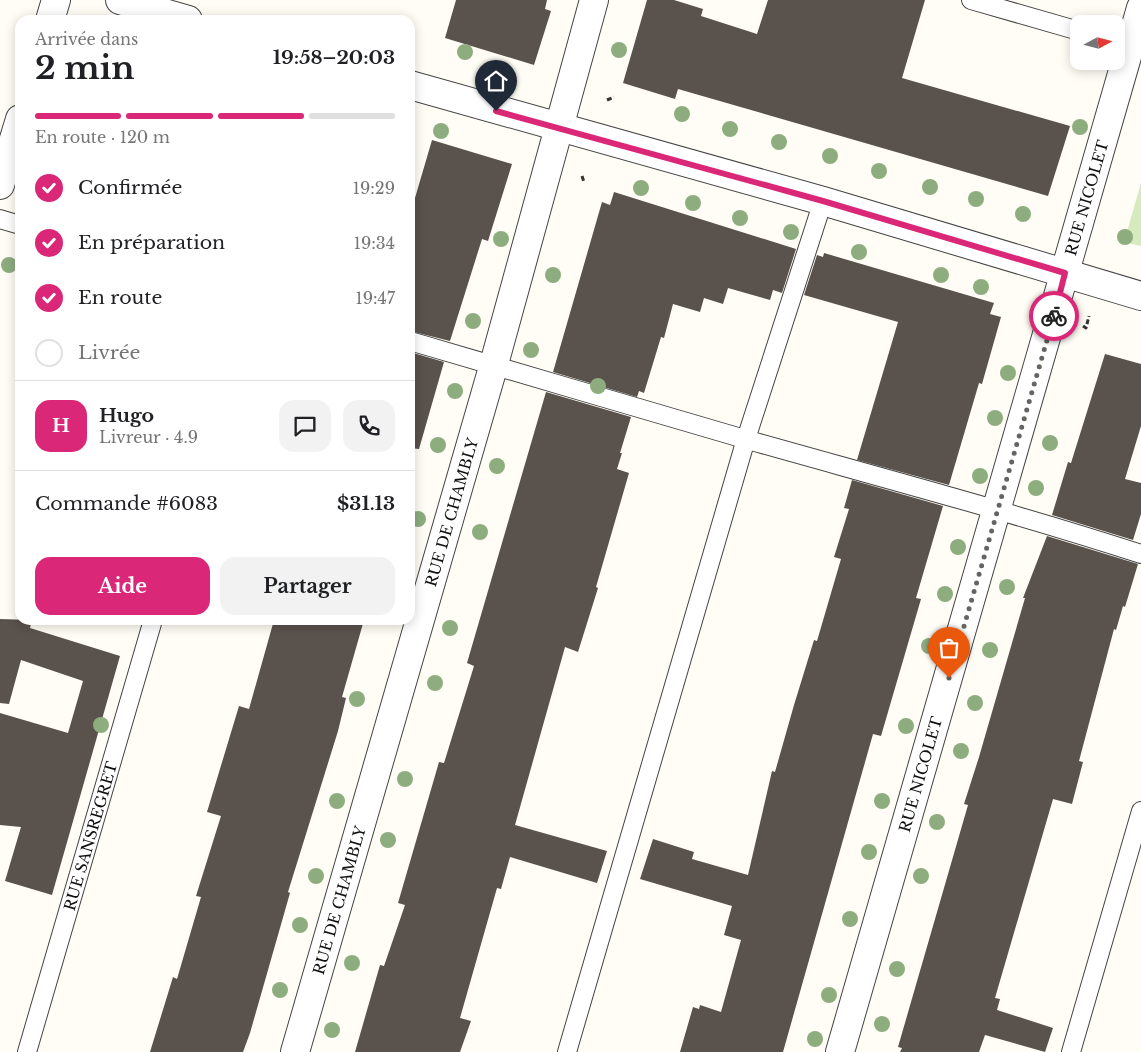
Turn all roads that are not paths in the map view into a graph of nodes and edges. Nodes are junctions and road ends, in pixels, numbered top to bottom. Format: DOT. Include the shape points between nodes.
graph roads {
  1 [pos="56,0"];
  2 [pos="120,0"];
  3 [pos="594,0"];
  4 [pos="971,0"];
  5 [pos="1141,8"];
  6 [pos="52,15"];
  7 [pos="171,15"];
  8 [pos="1070,28"];
  9 [pos="1125,40"];
  10 [pos="1116,70"];
  11 [pos="415,86"];
  12 [pos="560,128"];
  13 [pos="15,136"];
  14 [pos="0,185"];
  15 [pos="823,201"];
  16 [pos="0,219"];
  17 [pos="15,224"];
  18 [pos="1065,273"];
  19 [pos="1141,296"];
  20 [pos="415,342"];
  21 [pos="494,364"];
  22 [pos="746,439"];
  23 [pos="998,509"];
  24 [pos="1141,554"];
  25 [pos="152,625"];
  26 [pos="1141,811"];
  27 [pos="27,1052"];
  28 [pos="295,1052"];
  29 [pos="567,1052"];
  30 [pos="840,1052"];
  31 [pos="1071,1052"];
  1 -- 6 [label="street"];
  2 -- 7 [label="street"];
  3 -- 12 [label="street, RUE DE CHAMBLY"];
  4 -- 8 [label="lane"];
  5 -- 9 [label="street, RUE NICOLET"];
  10 -- 18 [label="street, RUE NICOLET"];
  11 -- 12 [label="street"];
  12 -- 15 [label="street"];
  12 -- 21 [label="street, RUE DE CHAMBLY"];
  13 -- 14 [label="street"];
  15 -- 18 [label="street"];
  15 -- 22 [label="lane"];
  16 -- 17 [label="lane"];
  18 -- 19 [label="street"];
  18 -- 23 [label="street, RUE NICOLET"];
  20 -- 21 [label="lane"];
  21 -- 22 [label="lane"];
  21 -- 28 [label="street, RUE DE CHAMBLY"];
  22 -- 23 [label="lane"];
  22 -- 29 [label="lane"];
  23 -- 24 [label="lane"];
  23 -- 30 [label="street, RUE NICOLET"];
  25 -- 27 [label="lane, RUE SANSREGRET"];
  26 -- 31 [label="lane"];
}
